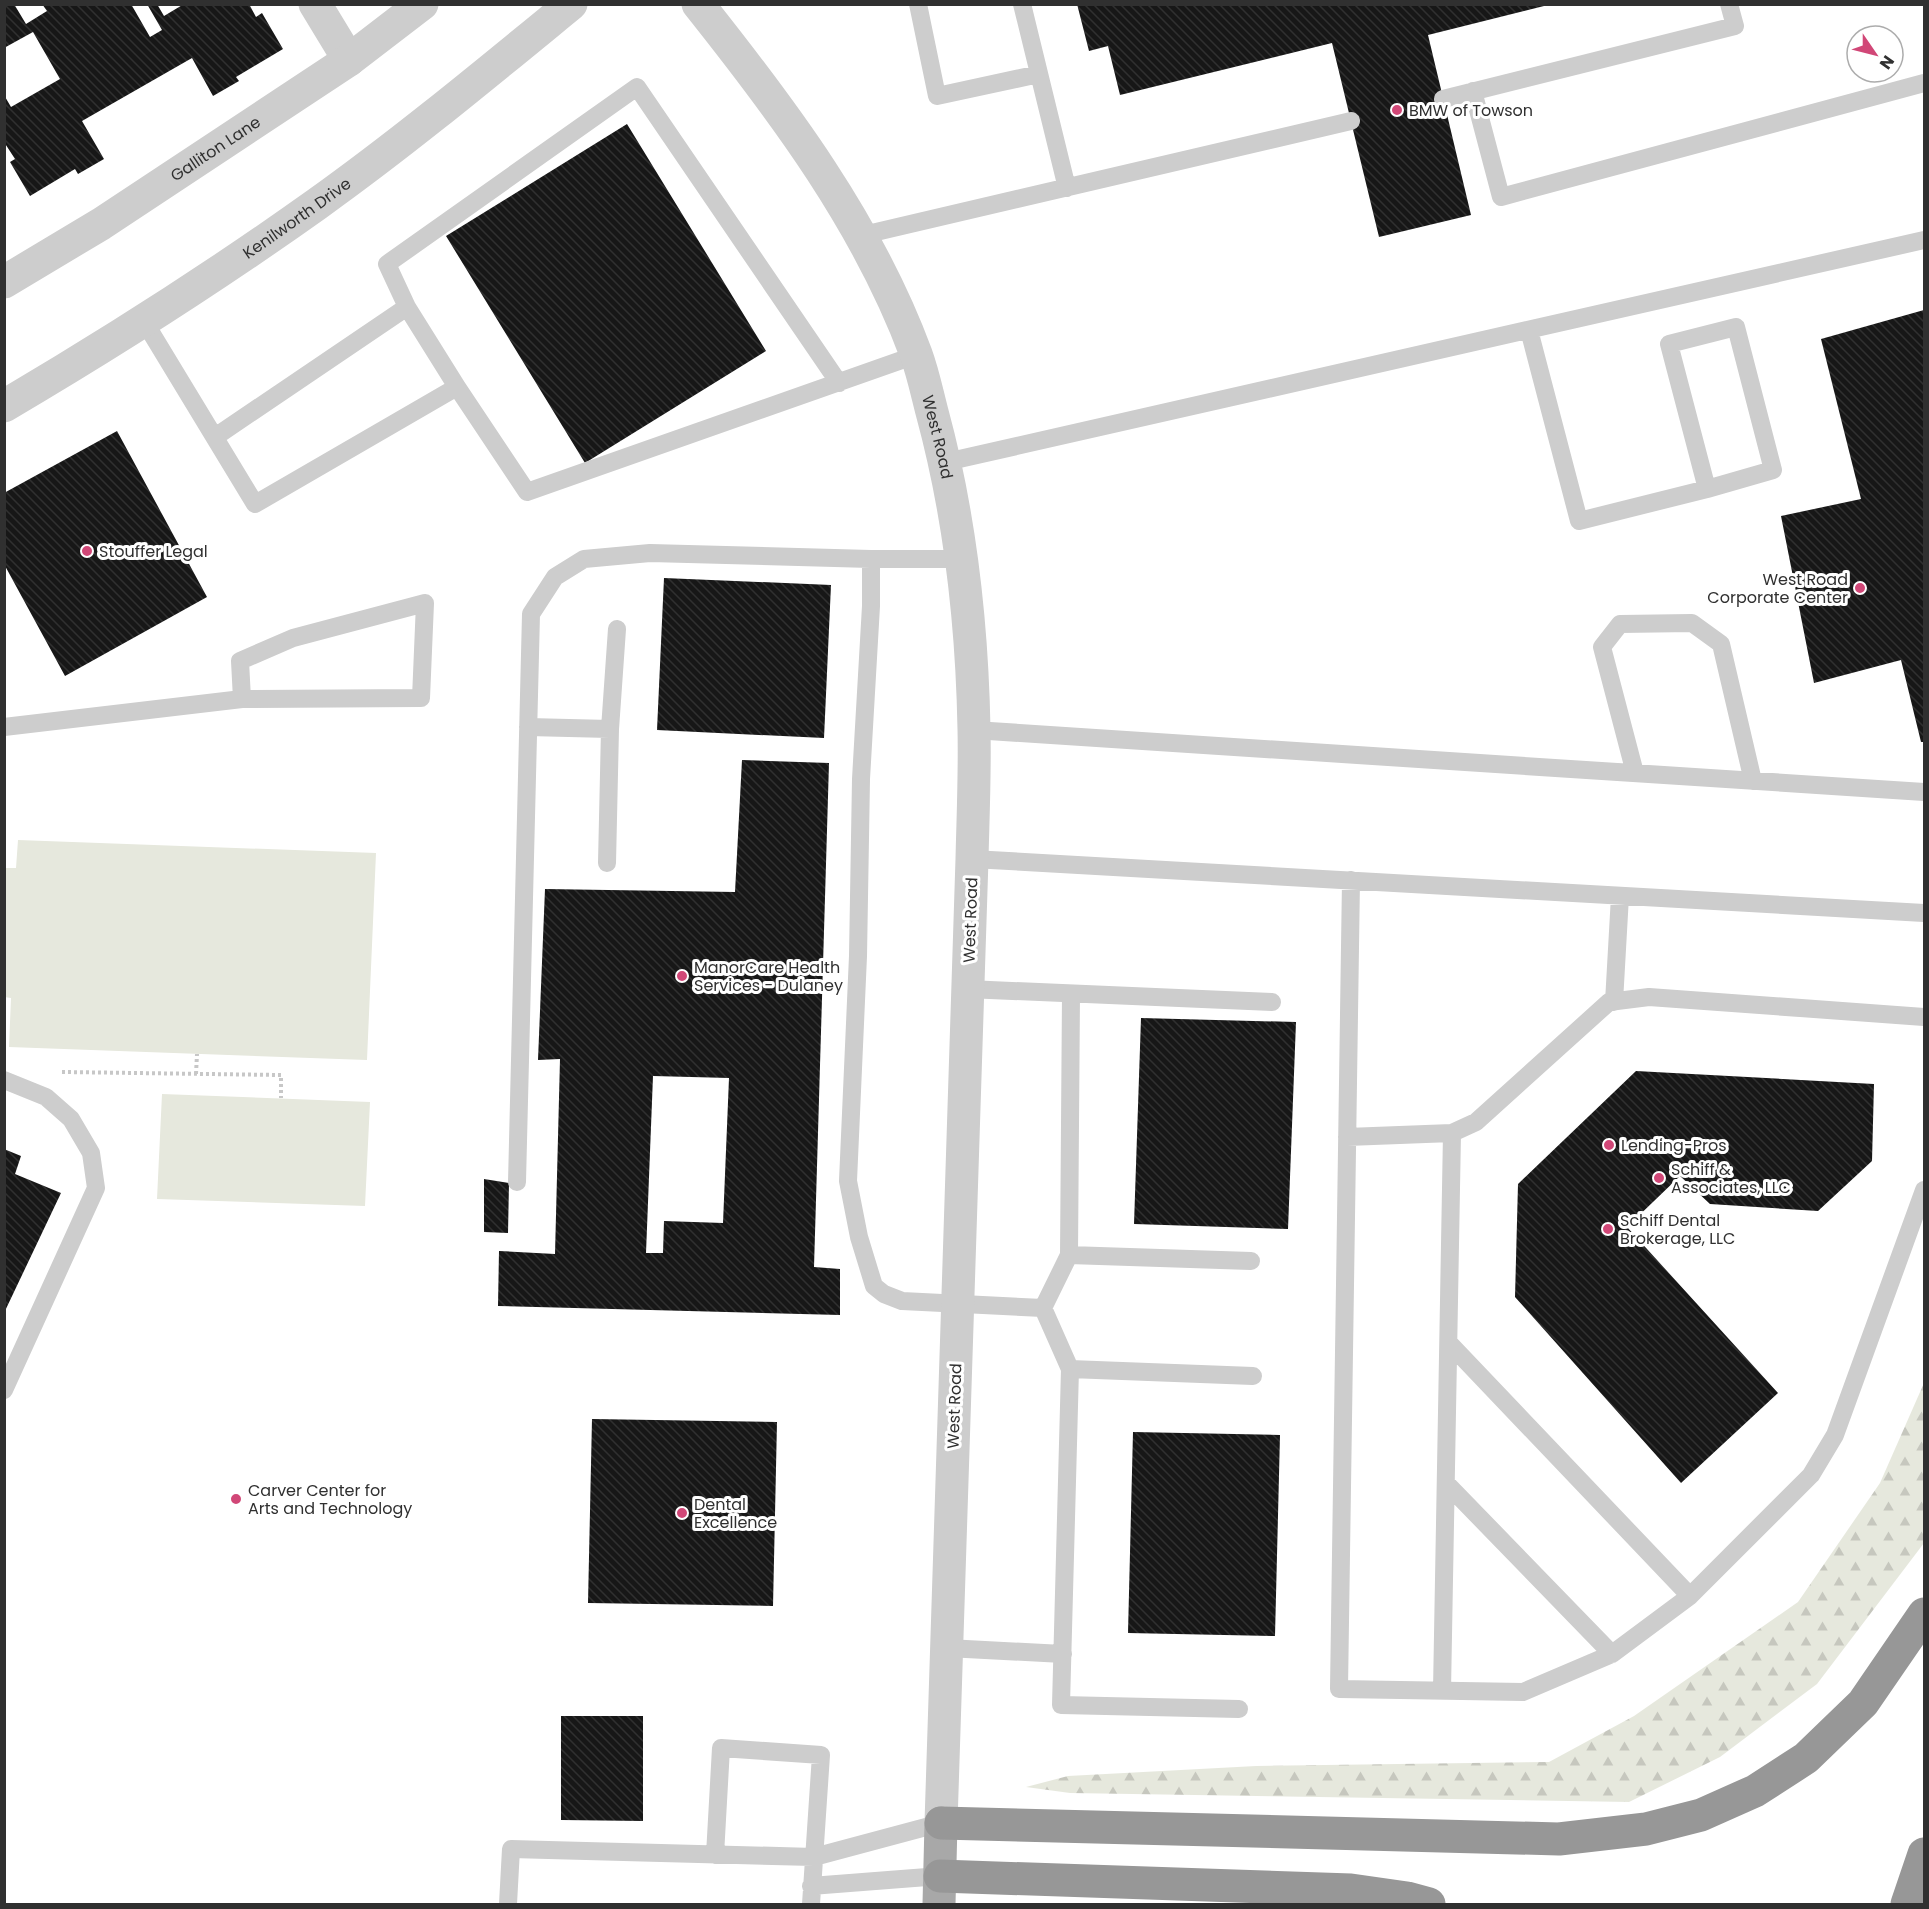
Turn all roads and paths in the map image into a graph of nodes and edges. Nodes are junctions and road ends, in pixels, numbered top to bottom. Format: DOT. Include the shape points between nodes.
graph roads {
  1 [pos="315,4"];
  2 [pos="422,4"];
  3 [pos="571,4"];
  4 [pos="699,4"];
  5 [pos="918,4"];
  6 [pos="1022,4"];
  7 [pos="1729,4"];
  8 [pos="349,60"];
  9 [pos="1039,74"];
  10 [pos="1924,83"];
  11 [pos="1473,91"];
  12 [pos="1443,99"];
  13 [pos="1351,121"];
  14 [pos="1067,188"];
  15 [pos="859,236"];
  16 [pos="1924,240"];
  17 [pos="5,279"];
  18 [pos="407,307"];
  19 [pos="144,321"];
  20 [pos="1529,330"];
  21 [pos="916,355"];
  22 [pos="839,383"];
  23 [pos="458,387"];
  24 [pos="4,406"];
  25 [pos="215,437"];
  26 [pos="946,462"];
  27 [pos="1707,489"];
  28 [pos="962,559"];
  29 [pos="871,560"];
  30 [pos="617,629"];
  31 [pos="242,699"];
  32 [pos="6,723"];
  33 [pos="528,727"];
  34 [pos="610,729"];
  35 [pos="974,730"];
  36 [pos="1635,773"];
  37 [pos="1753,781"];
  38 [pos="1924,792"];
  39 [pos="972,859"];
  40 [pos="607,863"];
  41 [pos="1351,880"];
  42 [pos="1620,896"];
  43 [pos="1924,913"];
  44 [pos="967,989"];
  45 [pos="1071,994"];
  46 [pos="1272,1002"];
  47 [pos="1614,1002"];
  48 [pos="1924,1017"];
  49 [pos="197,1054"];
  50 [pos="60,1072"];
  51 [pos="196,1074"];
  52 [pos="4,1080"];
  53 [pos="281,1098"];
  54 [pos="1452,1133"];
  55 [pos="1347,1137"];
  56 [pos="517,1182"];
  57 [pos="1924,1190"];
  58 [pos="1069,1255"];
  59 [pos="1251,1261"];
  60 [pos="957,1304"];
  61 [pos="1044,1308"];
  62 [pos="1449,1343"];
  63 [pos="1070,1369"];
  64 [pos="1253,1376"];
  65 [pos="4,1390"];
  66 [pos="1446,1483"];
  67 [pos="1690,1596"];
  68 [pos="1924,1614"];
  69 [pos="947,1648"];
  70 [pos="1063,1654"];
  71 [pos="1612,1654"];
  72 [pos="1442,1691"];
  73 [pos="1239,1709"];
  74 [pos="941,1823"];
  75 [pos="1924,1854"];
  76 [pos="715,1855"];
  77 [pos="814,1857"];
  78 [pos="811,1886"];
  79 [pos="940,1890"];
  80 [pos="508,1905"];
  81 [pos="811,1905"];
  82 [pos="1429,1905"];
  83 [pos="1907,1905"];
  1 -- 8 [label="street"];
  2 -- 8 [label="street, Galliton Lane"];
  3 -- 19 [label="street, Kenilworth Drive" via="318,203"];
  4 -- 15 [label="street, West Road" via="766,89"];
  5 -- 9 [label="lane" via="938,96"];
  6 -- 9 [label="lane"];
  7 -- 11 [label="lane" via="1735,26"];
  8 -- 17 [label="street, Galliton Lane" via="101,224"];
  9 -- 14 [label="lane"];
  10 -- 11 [label="lane" via="1501,197"];
  11 -- 12 [label="lane"];
  13 -- 14 [label="lane"];
  14 -- 15 [label="lane"];
  15 -- 21 [label="street, West Road"];
  16 -- 20 [label="lane"];
  18 -- 22 [label="lane" via="387,264 637,87"];
  18 -- 23 [label="lane"];
  18 -- 25 [label="lane"];
  19 -- 24 [label="street, Kenilworth Drive"];
  19 -- 25 [label="lane"];
  20 -- 26 [label="lane"];
  20 -- 27 [label="lane" via="1579,521"];
  21 -- 22 [label="lane"];
  21 -- 26 [label="street, West Road"];
  22 -- 23 [label="lane" via="527,492"];
  23 -- 25 [label="lane" via="255,504"];
  26 -- 28 [label="street, West Road"];
  27 -- 27 [label="lane" via="1773,470 1736,327 1669,344"];
  28 -- 29 [label="lane"];
  28 -- 35 [label="street, West Road"];
  29 -- 33 [label="lane" via="650,553 584,559 555,577 531,614"];
  29 -- 60 [label="lane" via="848,1181 874,1286 902,1301"];
  30 -- 34 [label="lane"];
  31 -- 31 [label="lane" via="421,698 425,603 293,638 240,661"];
  31 -- 32 [label="lane"];
  33 -- 34 [label="lane"];
  33 -- 56 [label="lane"];
  34 -- 40 [label="lane"];
  35 -- 36 [label="lane"];
  35 -- 39 [label="street, West Road"];
  36 -- 37 [label="lane"];
  36 -- 37 [label="lane" via="1602,647 1620,624 1692,623 1721,645"];
  37 -- 38 [label="lane"];
  39 -- 41 [label="lane"];
  39 -- 44 [label="street, West Road"];
  41 -- 42 [label="lane"];
  41 -- 55 [label="lane"];
  42 -- 43 [label="lane"];
  42 -- 47 [label="lane"];
  44 -- 45 [label="lane"];
  44 -- 60 [label="street, West Road"];
  45 -- 46 [label="lane"];
  45 -- 58 [label="lane"];
  47 -- 48 [label="lane" via="1649,997"];
  47 -- 54 [label="lane" via="1609,1002 1476,1122"];
  49 -- 51 [label="path"];
  50 -- 51 [label="path"];
  51 -- 53 [label="path" via="281,1075"];
  52 -- 65 [label="lane" via="46,1097 71,1119 91,1153 96,1188"];
  54 -- 55 [label="lane"];
  54 -- 62 [label="lane"];
  55 -- 72 [label="lane" via="1339,1689"];
  57 -- 67 [label="lane" via="1835,1435 1811,1475"];
  58 -- 59 [label="lane"];
  58 -- 61 [label="lane"];
  60 -- 61 [label="lane"];
  60 -- 69 [label="street, West Road"];
  61 -- 63 [label="lane"];
  62 -- 66 [label="lane"];
  62 -- 67 [label="lane"];
  63 -- 64 [label="lane"];
  63 -- 70 [label="lane"];
  66 -- 71 [label="lane"];
  66 -- 72 [label="lane"];
  67 -- 71 [label="lane"];
  68 -- 74 [label="highway" via="1863,1703 1806,1758 1755,1791 1701,1815 1646,1830 1559,1839"];
  69 -- 70 [label="lane"];
  69 -- 74 [label="street, West Road"];
  70 -- 73 [label="lane" via="1061,1705"];
  71 -- 72 [label="lane" via="1523,1692"];
  74 -- 77 [label="lane"];
  74 -- 79 [label="main road, West Road"];
  75 -- 83 [label="highway"];
  76 -- 77 [label="lane"];
  76 -- 77 [label="lane" via="721,1748 820,1755"];
  76 -- 80 [label="lane" via="511,1849"];
  77 -- 78 [label="lane"];
  78 -- 79 [label="lane"];
  78 -- 81 [label="lane"];
  79 -- 82 [label="highway" via="1351,1890"];
}
